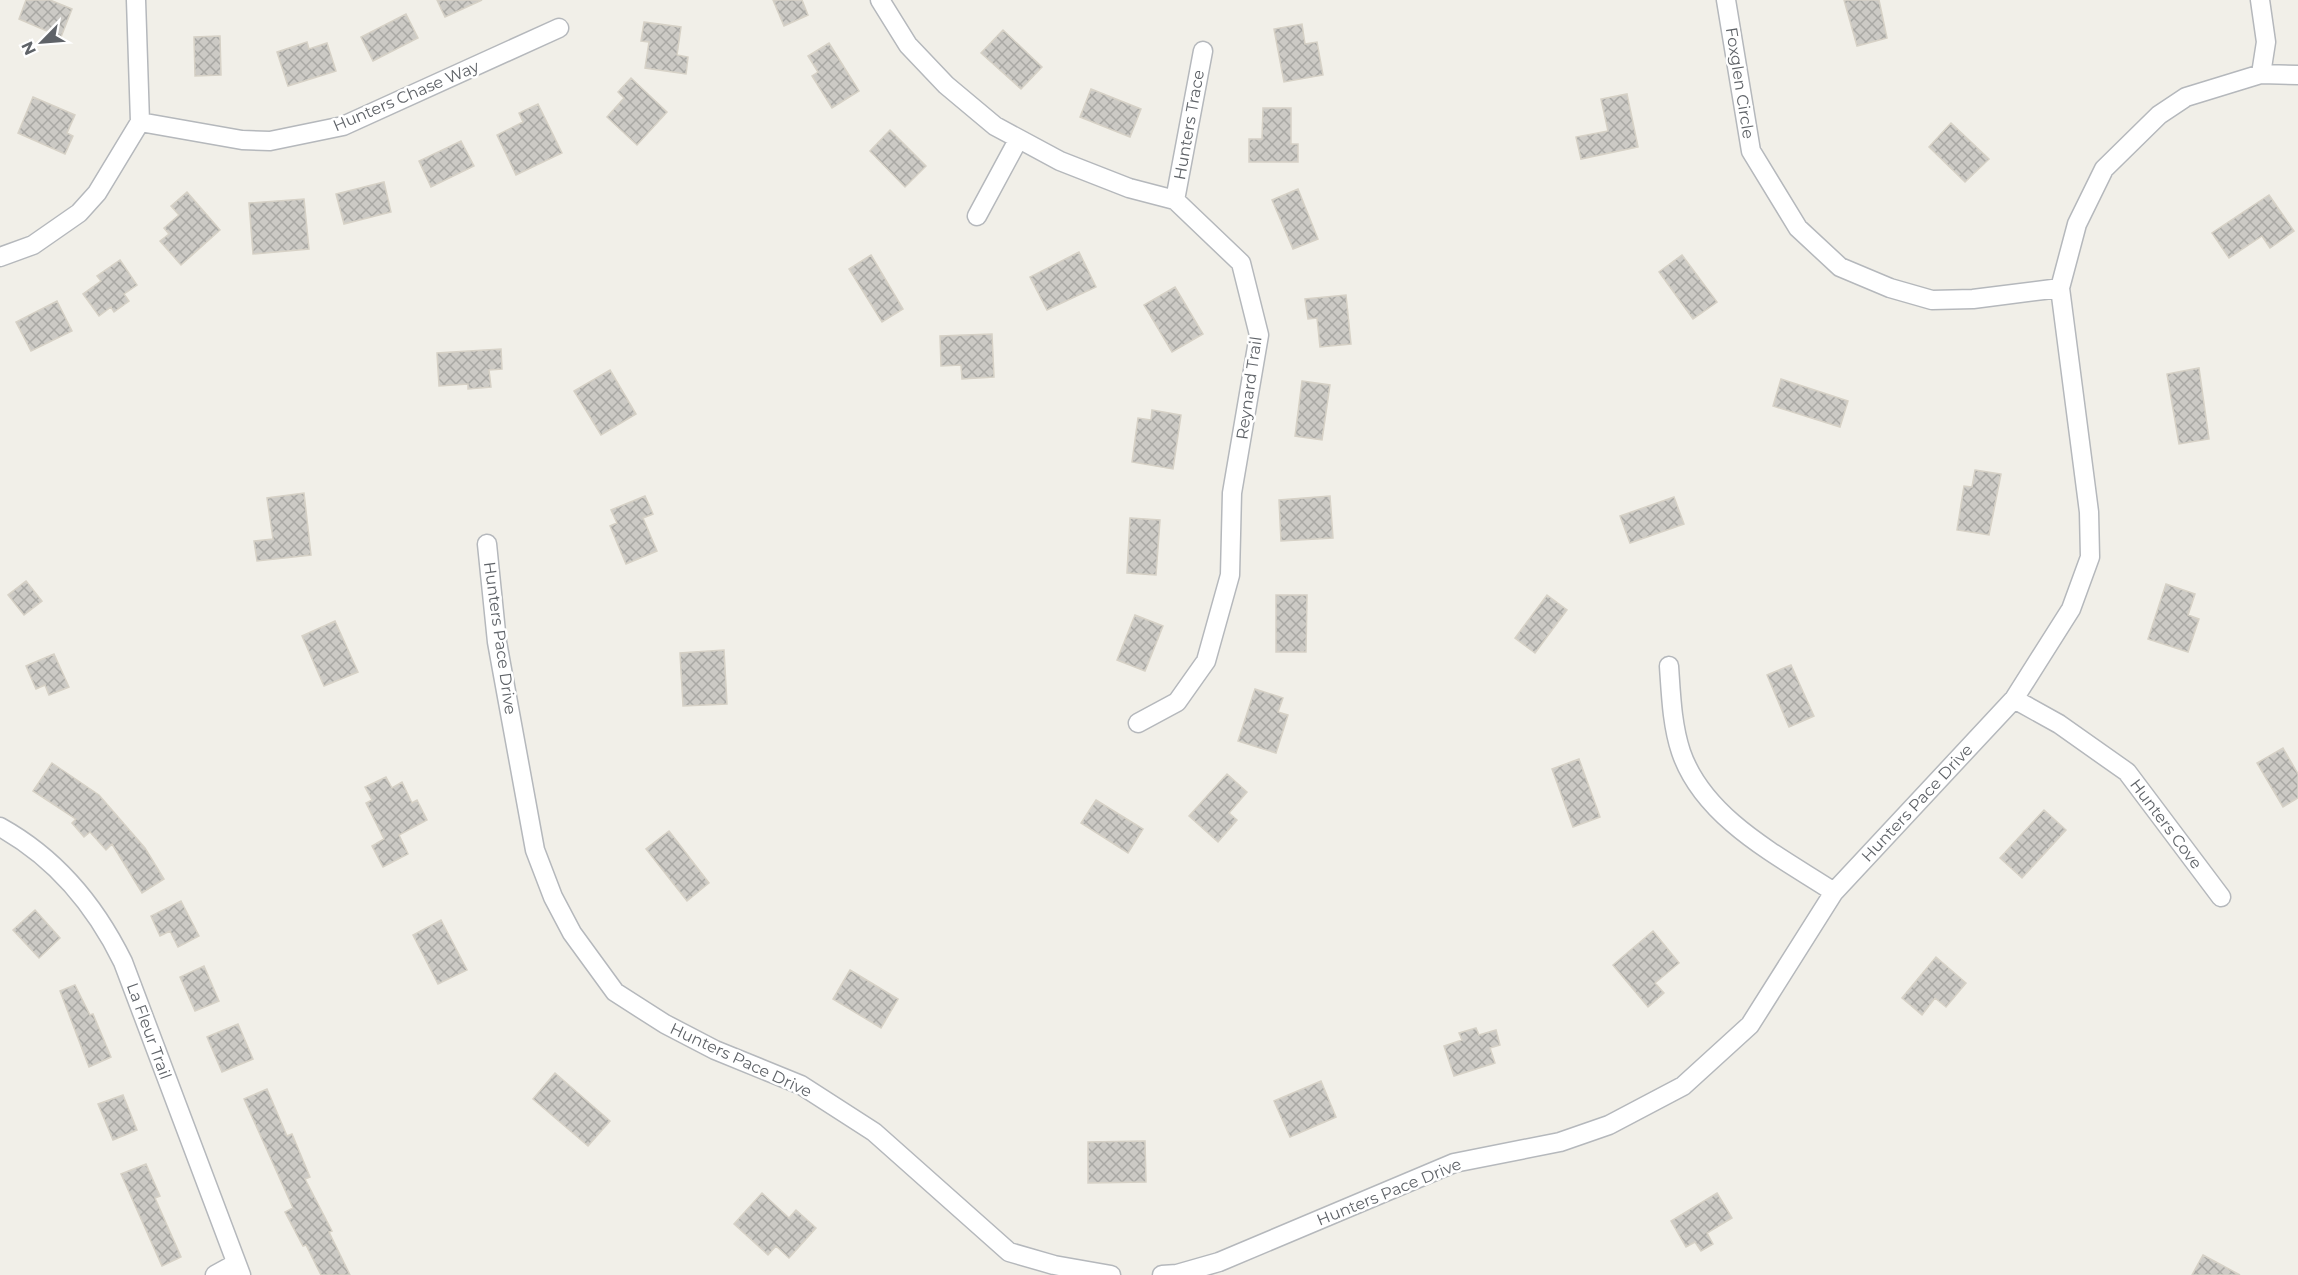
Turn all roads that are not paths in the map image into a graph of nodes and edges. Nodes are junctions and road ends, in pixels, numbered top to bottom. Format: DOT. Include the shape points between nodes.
graph roads {
  1 [pos="136,0"];
  2 [pos="880,0"];
  3 [pos="1726,0"];
  4 [pos="2260,0"];
  5 [pos="559,28"];
  6 [pos="1203,51"];
  7 [pos="2261,74"];
  8 [pos="2298,75"];
  9 [pos="140,122"];
  10 [pos="1018,140"];
  11 [pos="1175,200"];
  12 [pos="977,216"];
  13 [pos="0,257"];
  14 [pos="2060,288"];
  15 [pos="487,544"];
  16 [pos="1669,666"];
  17 [pos="2014,699"];
  18 [pos="1138,723"];
  19 [pos="0,827"];
  20 [pos="1834,892"];
  21 [pos="2221,897"];
  22 [pos="238,1270"];
  23 [pos="215,1275"];
  24 [pos="1111,1275"];
  25 [pos="1162,1275"];
  1 -- 9 [label="street"];
  2 -- 10 [label="street, Reynard Trail" via="908,45 946,85"];
  3 -- 14 [label="street, Foxglen Circle" via="1751,151 1798,228 1840,267 1932,300"];
  4 -- 7 [label="street" via="2266,42"];
  5 -- 9 [label="street, Hunters Chase Way" via="343,126 270,141 242,140"];
  6 -- 11 [label="street, Hunters Trace"];
  7 -- 8 [label="street, Hunters Pace Drive"];
  7 -- 14 [label="street, Hunters Pace Drive" via="2186,98 2159,115 2104,169 2077,224"];
  9 -- 13 [label="street" via="98,193 79,213 33,245"];
  10 -- 11 [label="street, Reynard Trail" via="1129,188"];
  10 -- 12 [label="street"];
  11 -- 18 [label="street, Reynard Trail" via="1241,263 1259,335 1232,493 1230,575 1206,661 1177,702"];
  14 -- 17 [label="street, Hunters Pace Drive" via="2089,512 2090,557 2072,609"];
  15 -- 24 [label="street, Hunters Pace Drive" via="497,642 535,850 572,933 615,992 715,1050 801,1085 874,1132 1009,1252"];
  16 -- 20 [label="street" via="1672,714 1692,777 1711,803 1757,841"];
  17 -- 20 [label="street, Hunters Pace Drive"];
  17 -- 21 [label="street, Hunters Cove" via="2059,724 2127,772"];
  19 -- 22 [label="street, La Fleur Trail" via="26,841 73,883 106,928 123,962"];
  20 -- 25 [label="street, Hunters Pace Drive" via="1750,1025 1683,1086 1609,1125 1560,1142 1454,1163 1220,1262"];
  22 -- 23 [label="street"];
}
